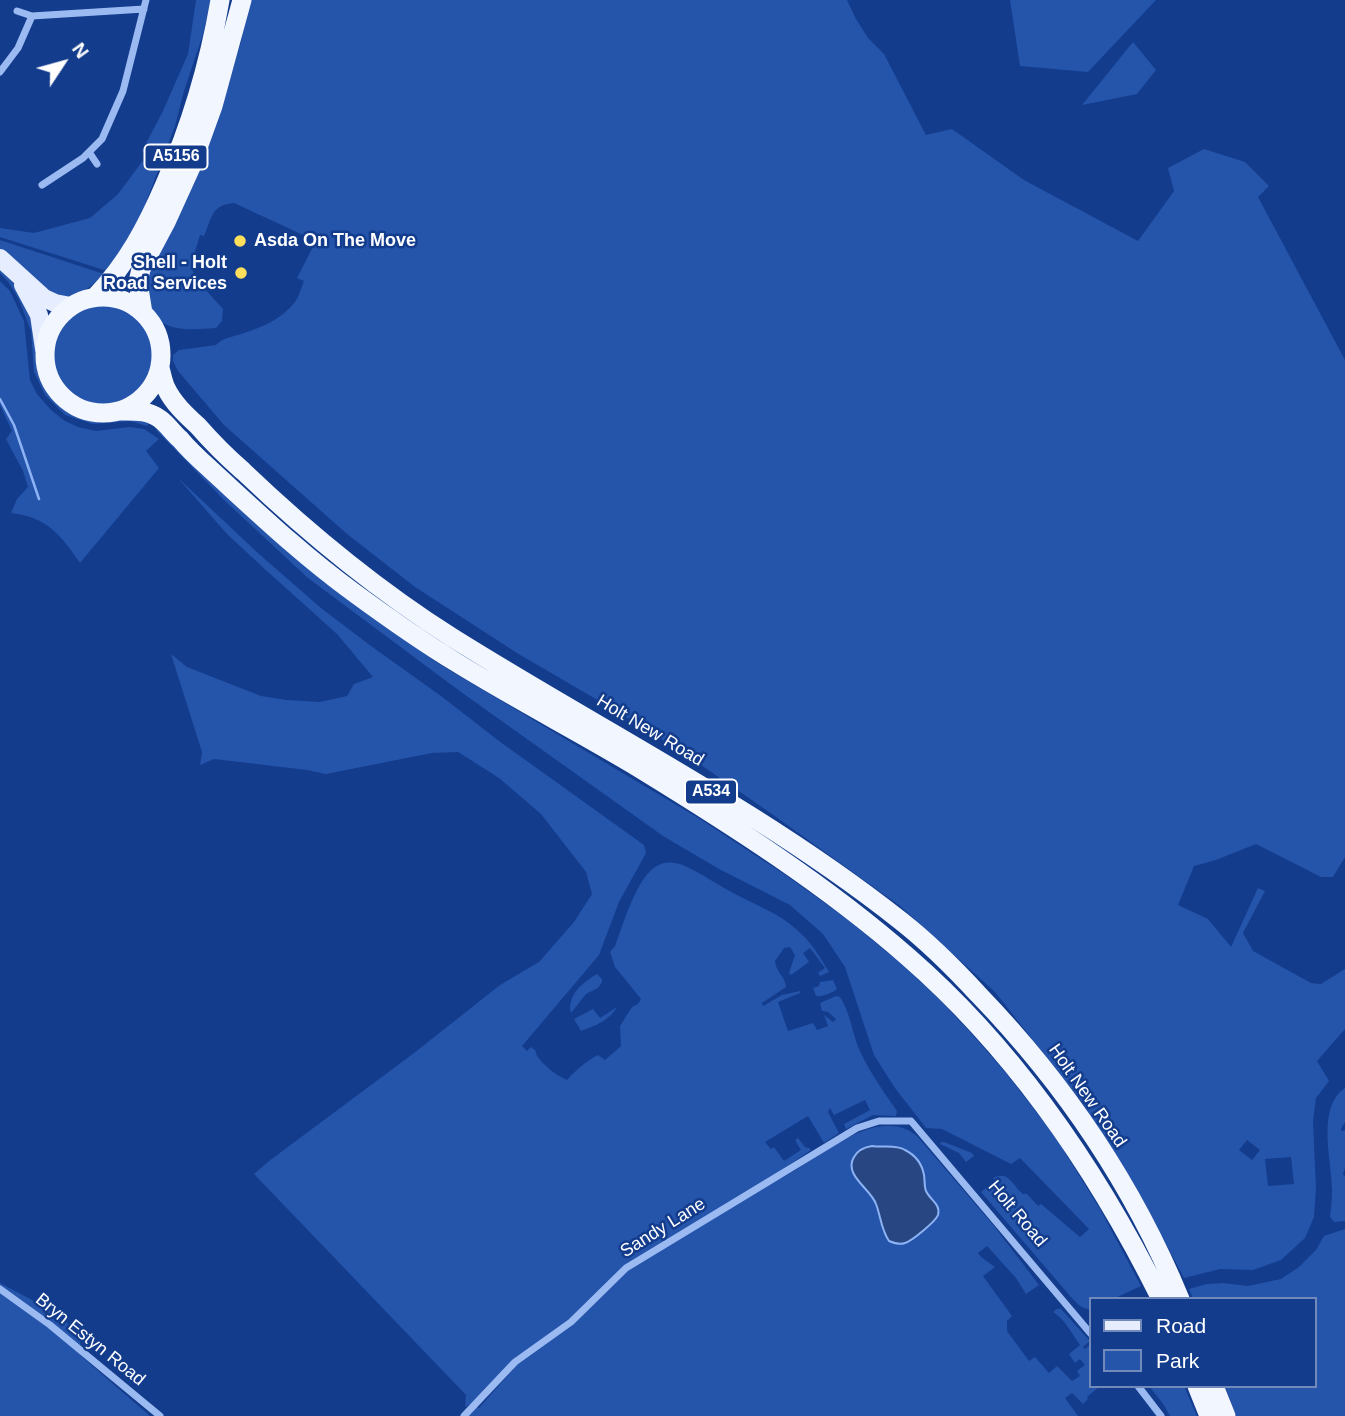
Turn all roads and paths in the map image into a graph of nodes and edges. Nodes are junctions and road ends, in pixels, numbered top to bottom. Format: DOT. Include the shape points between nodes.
graph roads {
  1 [pos="146,0"];
  2 [pos="219,0"];
  3 [pos="242,0"];
  4 [pos="144,9"];
  5 [pos="17,10"];
  6 [pos="32,16"];
  7 [pos="0,72"];
  8 [pos="89,152"];
  9 [pos="97,164"];
  10 [pos="44,172"];
  11 [pos="50,179"];
  12 [pos="42,185"];
  13 [pos="0,258"];
  14 [pos="13,271"];
  15 [pos="95,297"];
  16 [pos="71,306"];
  17 [pos="143,313"];
  18 [pos="44,349"];
  19 [pos="160,368"];
  20 [pos="120,411"];
  21 [pos="911,1121"];
  22 [pos="0,1289"];
  23 [pos="1160,1297"];
  24 [pos="1179,1297"];
  25 [pos="1090,1333"];
  26 [pos="1140,1388"];
  27 [pos="1199,1388"];
  28 [pos="1215,1388"];
  29 [pos="160,1416"];
  30 [pos="464,1416"];
  31 [pos="1161,1416"];
  32 [pos="1209,1416"];
  33 [pos="1226,1416"];
  1 -- 4 [label="street"];
  2 -- 15 [label="highway, A5156" via="209,59 173,166 131,254"];
  3 -- 17 [label="highway, A5156" via="191,167 141,270 138,282"];
  4 -- 6 [label="street"];
  4 -- 8 [label="street" via="123,92 102,139"];
  5 -- 6 [label="street"];
  6 -- 7 [label="street" via="18,48"];
  8 -- 9 [label="street"];
  8 -- 11 [label="street"];
  10 -- 11 [label="street"];
  11 -- 12 [label="street"];
  13 -- 14 [label="main road"];
  14 -- 16 [label="main road" via="44,298"];
  14 -- 18 [label="main road" via="39,315"];
  15 -- 16 [label="highway"];
  15 -- 17 [label="highway" via="121,300"];
  16 -- 18 [label="highway" via="52,324"];
  17 -- 19 [label="highway" via="159,340"];
  18 -- 20 [label="highway" via="50,382 72,405 104,414"];
  19 -- 20 [label="highway" via="146,395"];
  19 -- 24 [label="highway, Holt New Road / A534" via="177,406 273,500 354,569 453,638 806,851 923,940 1006,1023 1090,1131 1137,1208"];
  20 -- 23 [label="highway, A534" via="141,411 160,419 263,518 398,625 738,831 853,912 909,958 1014,1066 1062,1129"];
  21 -- 25 [label="street, Holt Road"];
  21 -- 30 [label="street, Sandy Lane" via="879,1121 856,1128 626,1268 571,1322 515,1362"];
  22 -- 29 [label="street, Bryn Estyn Road"];
  26 -- 31 [label="street"];
  27 -- 32 [label="highway"];
  28 -- 33 [label="highway"];
}
